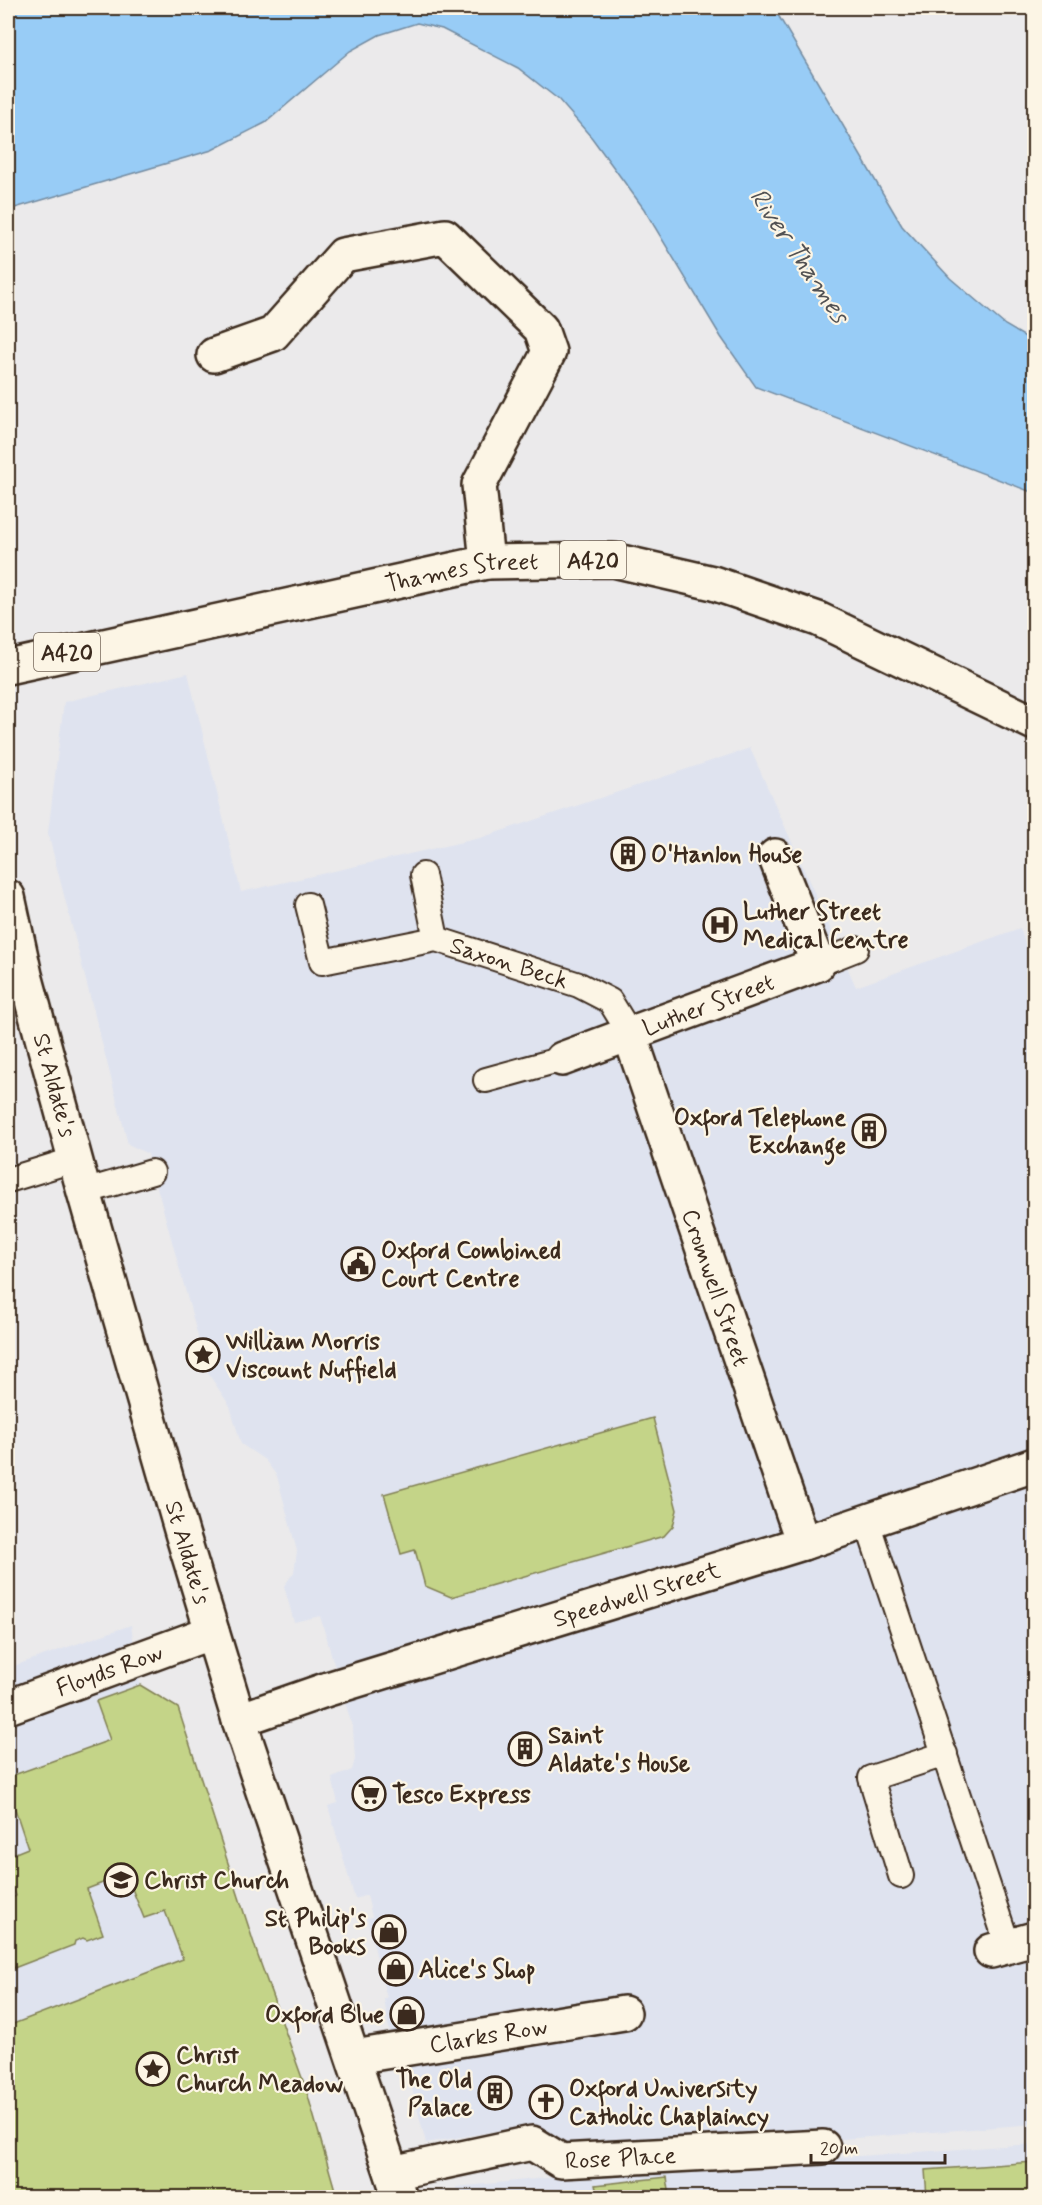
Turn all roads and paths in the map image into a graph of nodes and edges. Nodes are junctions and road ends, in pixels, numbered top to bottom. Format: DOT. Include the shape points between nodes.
graph roads {
  1 [pos="214,355"];
  2 [pos="487,562"];
  3 [pos="8,667"];
  4 [pos="1035,723"];
  5 [pos="775,856"];
  6 [pos="423,875"];
  7 [pos="8,897"];
  8 [pos="308,905"];
  9 [pos="436,939"];
  10 [pos="856,950"];
  11 [pos="818,963"];
  12 [pos="16,977"];
  13 [pos="629,1032"];
  14 [pos="562,1059"];
  15 [pos="486,1080"];
  16 [pos="76,1159"];
  17 [pos="152,1172"];
  18 [pos="8,1180"];
  19 [pos="84,1192"];
  20 [pos="1035,1465"];
  21 [pos="867,1522"];
  22 [pos="803,1543"];
  23 [pos="212,1632"];
  24 [pos="8,1707"];
  25 [pos="239,1720"];
  26 [pos="945,1754"];
  27 [pos="901,1876"];
  28 [pos="1011,1945"];
  29 [pos="624,2013"];
  30 [pos="354,2057"];
  31 [pos="823,2147"];
  32 [pos="396,2185"];
  1 -- 2 [label="street" via="273,334 343,255 445,236 541,329 549,352 479,485"];
  2 -- 3 [label="street, Thames Street / A420"];
  2 -- 4 [label="street, Thames Street / A420" via="613,560 714,584 818,619"];
  5 -- 11 [label="street"];
  6 -- 9 [label="lane"];
  7 -- 12 [label="street, St Aldate's"];
  8 -- 9 [label="lane, Saxon Beck" via="322,962"];
  9 -- 13 [label="lane, Saxon Beck" via="579,985 610,1001"];
  10 -- 11 [label="lane, Luther Street"];
  11 -- 13 [label="street, Luther Street"];
  12 -- 16 [label="street, St Aldate's"];
  13 -- 14 [label="street, Luther Street"];
  13 -- 22 [label="street, Cromwell Street"];
  14 -- 15 [label="lane"];
  16 -- 18 [label="lane"];
  16 -- 19 [label="street, St Aldate's"];
  17 -- 19 [label="lane"];
  19 -- 23 [label="street, St Aldate's"];
  20 -- 21 [label="street, Speedwell Street"];
  21 -- 22 [label="street, Speedwell Street"];
  21 -- 26 [label="lane"];
  22 -- 25 [label="street, Speedwell Street"];
  23 -- 24 [label="street, Floyds Row"];
  23 -- 25 [label="street, St Aldate's"];
  25 -- 30 [label="street, St Aldate's"];
  26 -- 27 [label="lane" via="871,1778"];
  26 -- 28 [label="lane"];
  29 -- 30 [label="street, Clarks Row"];
  30 -- 32 [label="street, St Aldate's"];
  31 -- 32 [label="street, Rose Place" via="561,2161 532,2143"];
}
